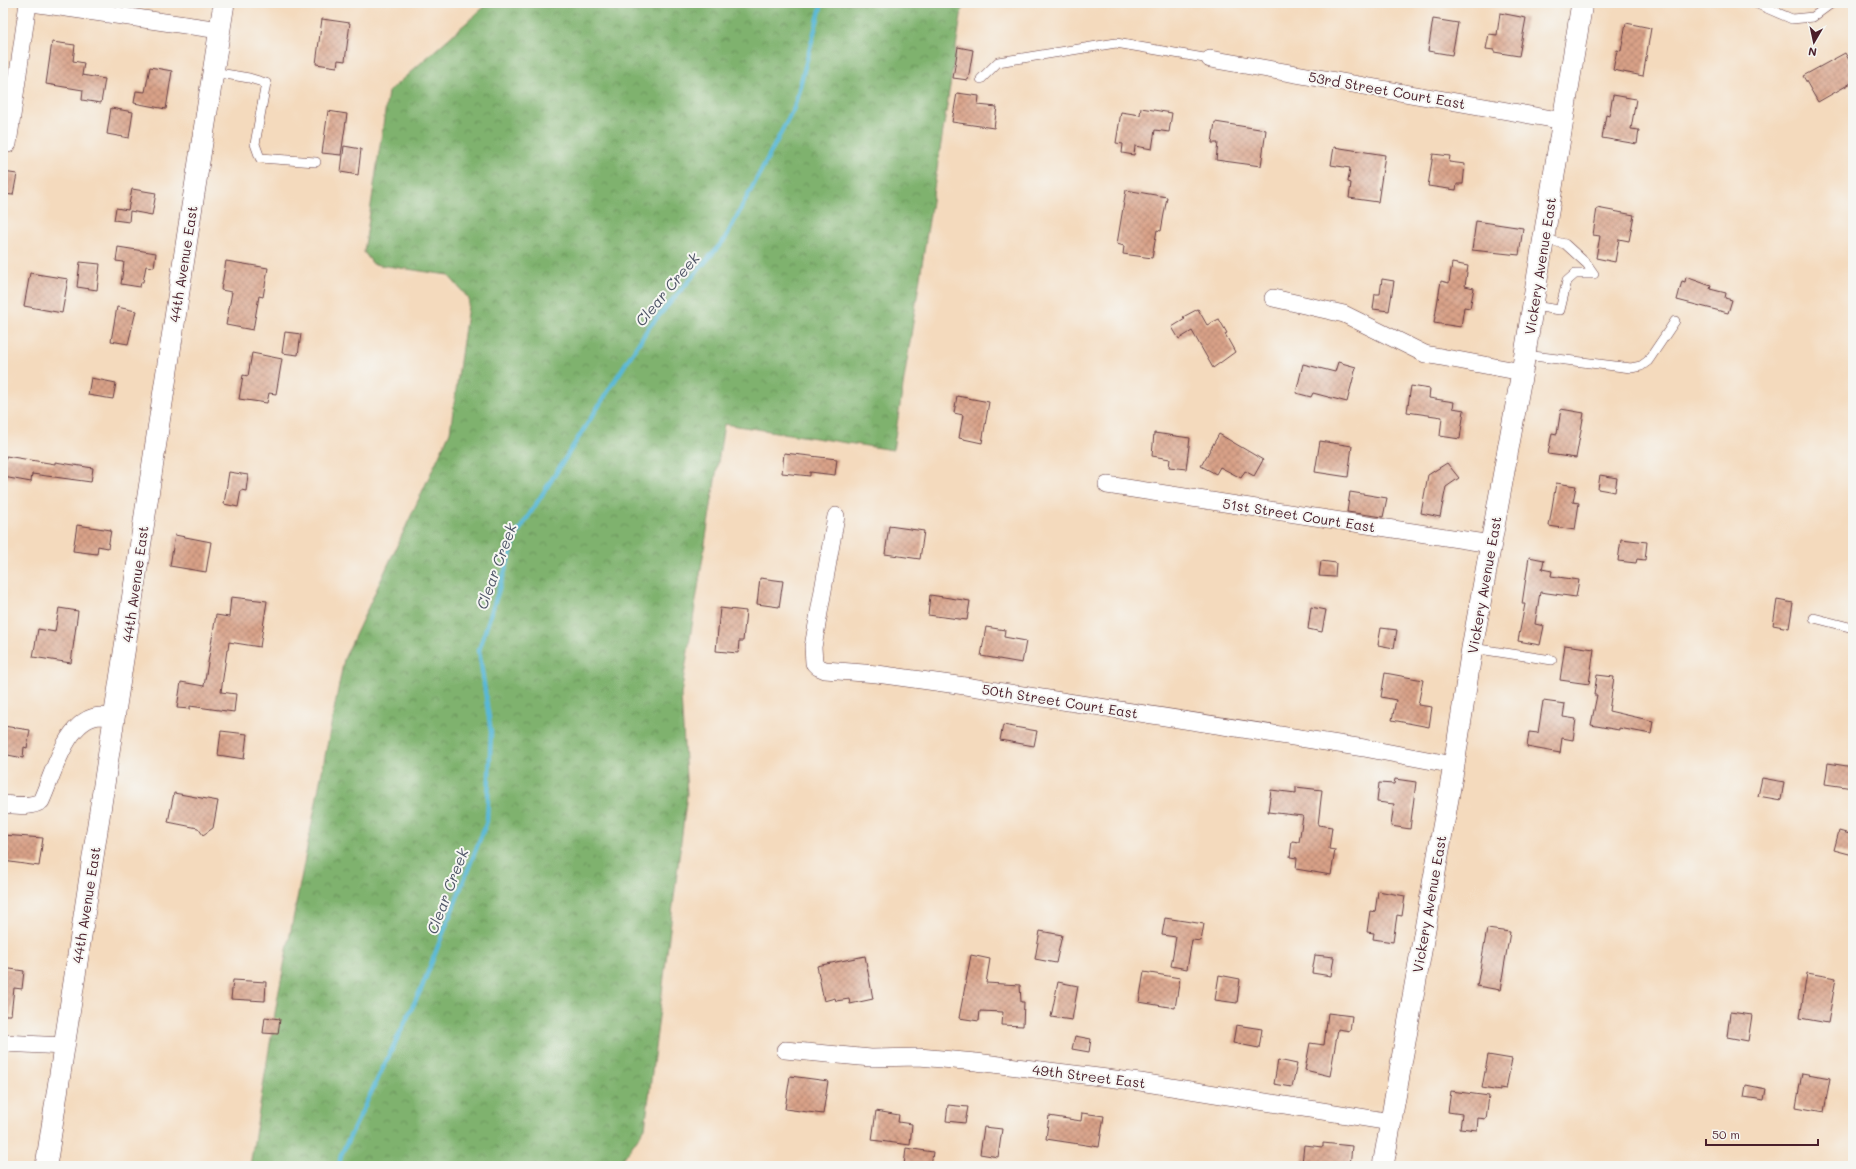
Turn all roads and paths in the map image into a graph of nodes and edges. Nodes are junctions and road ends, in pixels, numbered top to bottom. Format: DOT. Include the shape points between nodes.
graph roads {
  1 [pos="28,3"];
  2 [pos="32,3"];
  3 [pos="224,3"];
  4 [pos="1582,3"];
  5 [pos="1755,3"];
  6 [pos="1832,3"];
  7 [pos="220,30"];
  8 [pos="1210,59"];
  9 [pos="213,72"];
  10 [pos="981,79"];
  11 [pos="1564,121"];
  12 [pos="8,144"];
  13 [pos="316,162"];
  14 [pos="1544,239"];
  15 [pos="1273,298"];
  16 [pos="1533,306"];
  17 [pos="1674,321"];
  18 [pos="1524,364"];
  19 [pos="1107,485"];
  20 [pos="836,516"];
  21 [pos="1491,544"];
  22 [pos="1814,618"];
  23 [pos="1853,628"];
  24 [pos="1472,648"];
  25 [pos="1552,660"];
  26 [pos="115,718"];
  27 [pos="1454,765"];
  28 [pos="3,804"];
  29 [pos="3,1043"];
  30 [pos="64,1046"];
  31 [pos="785,1050"];
  32 [pos="1391,1122"];
  33 [pos="46,1166"];
  34 [pos="1383,1166"];
  1 -- 12 [label="street"];
  2 -- 7 [label="street"];
  3 -- 7 [label="street, 44th Avenue East"];
  4 -- 11 [label="street, Vickery Avenue East"];
  5 -- 6 [label="lane" via="1792,20 1813,17"];
  7 -- 9 [label="street, 44th Avenue East"];
  8 -- 10 [label="lane" via="1116,43 998,62"];
  8 -- 11 [label="street, 53rd Street Court East"];
  9 -- 13 [label="lane" via="266,83 255,144 260,158"];
  9 -- 26 [label="street, 44th Avenue East"];
  11 -- 14 [label="street, Vickery Avenue East"];
  14 -- 16 [label="street, Vickery Avenue East"];
  14 -- 16 [label="lane" via="1565,244 1594,274 1575,274 1567,281 1560,310"];
  15 -- 18 [label="street" via="1344,314 1425,354"];
  16 -- 18 [label="street, Vickery Avenue East"];
  17 -- 18 [label="lane" via="1648,361 1641,366 1631,368"];
  18 -- 21 [label="street, Vickery Avenue East"];
  19 -- 21 [label="street, 51st Street Court East"];
  20 -- 27 [label="street, 50th Street Court East" via="813,647 813,661 820,668 965,686 1364,748"];
  21 -- 24 [label="street, Vickery Avenue East"];
  22 -- 23 [label="lane"];
  24 -- 25 [label="lane"];
  24 -- 27 [label="street, Vickery Avenue East"];
  26 -- 28 [label="street" via="99,716 79,725 70,736 55,765 41,801 24,806"];
  26 -- 30 [label="street, 44th Avenue East"];
  27 -- 32 [label="street, Vickery Avenue East"];
  29 -- 30 [label="street"];
  30 -- 33 [label="street, 44th Avenue East"];
  31 -- 32 [label="street, 49th Street East" via="870,1058 919,1057 976,1062 1140,1082"];
  32 -- 34 [label="street, Vickery Avenue East"];
}
